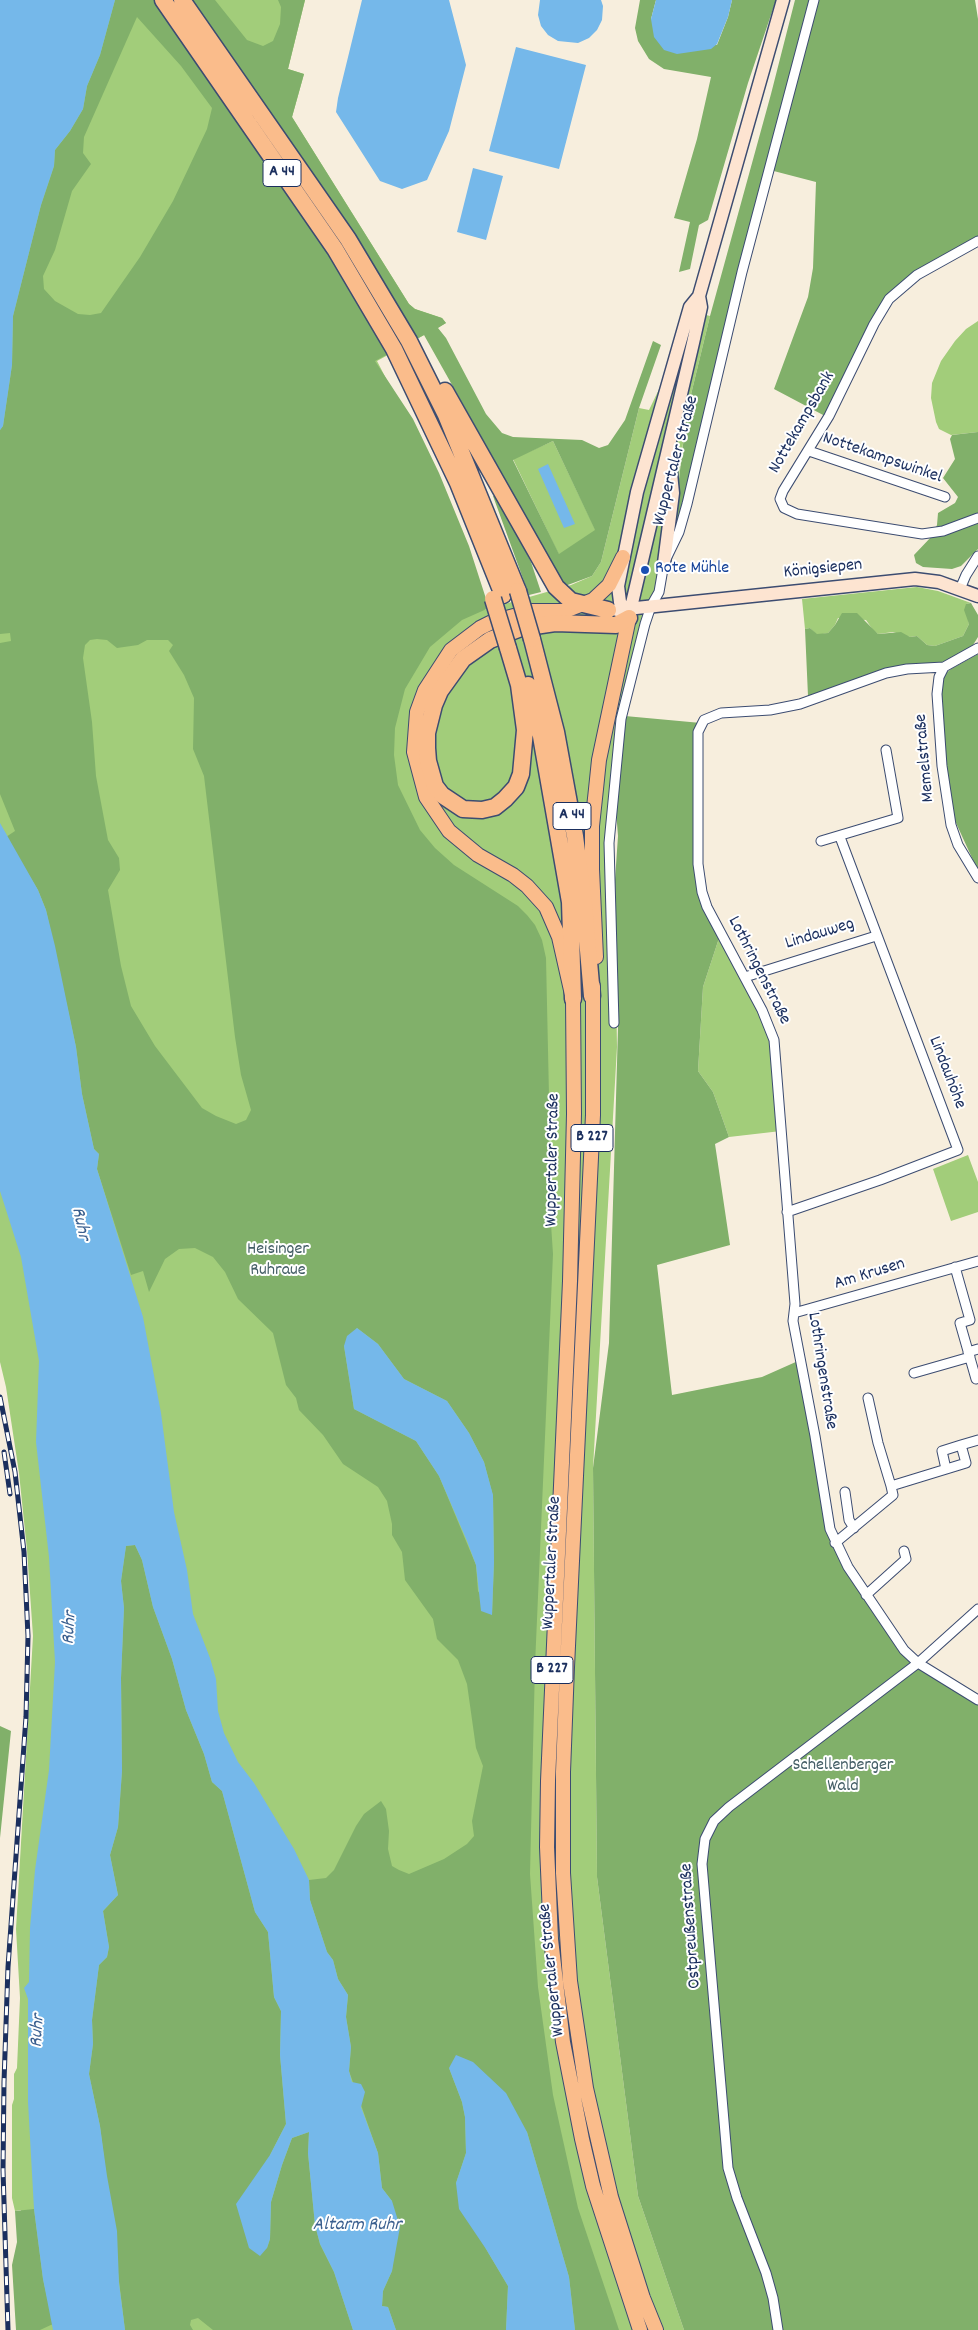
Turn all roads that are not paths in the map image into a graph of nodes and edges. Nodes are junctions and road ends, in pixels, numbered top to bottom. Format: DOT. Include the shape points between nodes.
graph roads {
  1 [pos="163,0"];
  2 [pos="182,0"];
  3 [pos="783,0"];
  4 [pos="814,0"];
  5 [pos="978,242"];
  6 [pos="699,296"];
  7 [pos="409,340"];
  8 [pos="668,443"];
  9 [pos="808,451"];
  10 [pos="945,497"];
  11 [pos="978,518"];
  12 [pos="978,556"];
  13 [pos="623,557"];
  14 [pos="664,563"];
  15 [pos="960,589"];
  16 [pos="505,595"];
  17 [pos="978,596"];
  18 [pos="581,604"];
  19 [pos="651,606"];
  20 [pos="565,611"];
  21 [pos="623,612"];
  22 [pos="519,643"];
  23 [pos="978,648"];
  24 [pos="944,667"];
  25 [pos="886,750"];
  26 [pos="840,836"];
  27 [pos="821,841"];
  28 [pos="978,878"];
  29 [pos="876,936"];
  30 [pos="745,977"];
  31 [pos="592,996"];
  32 [pos="573,999"];
  33 [pos="614,1023"];
  34 [pos="787,1212"];
  35 [pos="978,1261"];
  36 [pos="955,1267"];
  37 [pos="794,1313"];
  38 [pos="974,1319"];
  39 [pos="978,1349"];
  40 [pos="969,1355"];
  41 [pos="914,1373"];
  42 [pos="978,1378"];
  43 [pos="868,1398"];
  44 [pos="978,1440"];
  45 [pos="961,1445"];
  46 [pos="946,1469"];
  47 [pos="891,1486"];
  48 [pos="845,1492"];
  49 [pos="854,1528"];
  50 [pos="835,1543"];
  51 [pos="904,1551"];
  52 [pos="866,1594"];
  53 [pos="978,1609"];
  54 [pos="918,1663"];
  55 [pos="978,1700"];
  56 [pos="640,2330"];
  57 [pos="656,2330"];
  58 [pos="778,2330"];
  1 -- 16 [label="highway, A 44" via="335,249 394,349 432,424"];
  2 -- 7 [label="highway, A 44" via="348,239"];
  3 -- 6 [label="street, Wuppertaler Straße"];
  4 -- 14 [label="street, Wuppertaler Straße" via="742,272 687,504 679,532"];
  5 -- 9 [label="street, Nottekampsbank" via="917,275 889,299"];
  6 -- 8 [label="street, Wuppertaler Straße" via="701,307"];
  6 -- 13 [label="street, Wuppertaler Straße" via="690,307 653,434"];
  7 -- 16 [label="highway, A 44" via="446,415"];
  7 -- 18 [label="highway" via="429,362 552,582 566,597"];
  8 -- 14 [label="street" via="673,493"];
  8 -- 21 [label="street, Wuppertaler Straße"];
  9 -- 10 [label="street, Nottekampswinkel"];
  9 -- 11 [label="street, Nottekampsbank" via="780,500 787,510 797,514 927,534"];
  12 -- 15 [label="street"];
  13 -- 18 [label="main road" via="603,593"];
  13 -- 21 [label="street, Wuppertaler Straße" via="618,593"];
  14 -- 19 [label="street, Wuppertaler Straße" via="659,592"];
  15 -- 17 [label="street, Königsiepen"];
  15 -- 19 [label="street, Königsiepen" via="914,579"];
  16 -- 22 [label="highway, A 44, bridge"];
  16 -- 22 [label="highway, bridge"];
  18 -- 20 [label="main road"];
  18 -- 21 [label="highway"];
  19 -- 21 [label="street, Königsiepen"];
  19 -- 33 [label="street, Wuppertaler Straße" via="621,719 612,796 609,843"];
  20 -- 21 [label="main road, Wuppertaler Straße"];
  20 -- 32 [label="main road, Wuppertaler Straße" via="532,611 492,622 451,650 425,690 417,712 414,752 426,797 449,831 478,855 513,875 546,907 559,937"];
  21 -- 22 [label="highway" via="616,625 555,623 521,628 490,640 463,659 434,705 427,748 436,786 442,796 463,809 482,810 495,806 516,787 521,774 525,730"];
  21 -- 31 [label="main road, Wuppertaler Straße" via="592,826 596,962"];
  22 -- 31 [label="highway, A 44" via="556,732 575,836"];
  22 -- 32 [label="highway, A 44" via="560,836 570,902"];
  23 -- 24 [label="street"];
  24 -- 28 [label="street, Memelstraße" via="937,694 944,790 952,831"];
  24 -- 30 [label="street, Lothringenstraße" via="886,673 800,704 716,714 702,722 698,739 699,878 707,907"];
  25 -- 26 [label="street" via="898,818"];
  26 -- 27 [label="street"];
  26 -- 29 [label="street, Lindauhöhe"];
  29 -- 30 [label="street, Lindauweg"];
  29 -- 34 [label="street, Lindauhöhe" via="958,1150"];
  30 -- 34 [label="street, Lothringenstraße" via="770,1028 776,1052"];
  31 -- 57 [label="main road, Wuppertaler Straße / B 227" via="593,1115 563,1772 565,1920 570,1981 586,2088 627,2249"];
  32 -- 56 [label="main road, Wuppertaler Straße / B 227" via="570,1281 548,1781 551,1939 564,2042 582,2139"];
  34 -- 37 [label="street, Lothringenstraße"];
  35 -- 36 [label="street, Am Krusen"];
  36 -- 37 [label="street, Am Krusen"];
  36 -- 38 [label="street"];
  37 -- 50 [label="street, Lothringenstraße" via="824,1503"];
  38 -- 40 [label="street" via="960,1323"];
  39 -- 40 [label="street"];
  40 -- 41 [label="street"];
  40 -- 42 [label="street"];
  43 -- 47 [label="street"];
  44 -- 45 [label="street"];
  45 -- 46 [label="street" via="942,1451"];
  45 -- 46 [label="street" via="966,1464"];
  46 -- 47 [label="street"];
  47 -- 49 [label="street" via="893,1495"];
  48 -- 49 [label="street" via="849,1520"];
  49 -- 50 [label="street"];
  50 -- 52 [label="street, Lothringenstraße"];
  51 -- 52 [label="street" via="906,1560"];
  52 -- 54 [label="street, Lothringenstraße" via="904,1650"];
  53 -- 54 [label="street, Ostpreußenstraße"];
  54 -- 55 [label="street, Lothringenstraße"];
  54 -- 58 [label="street, Ostpreußenstraße" via="729,1807 714,1821 703,1848 728,2168 766,2273"];
}
